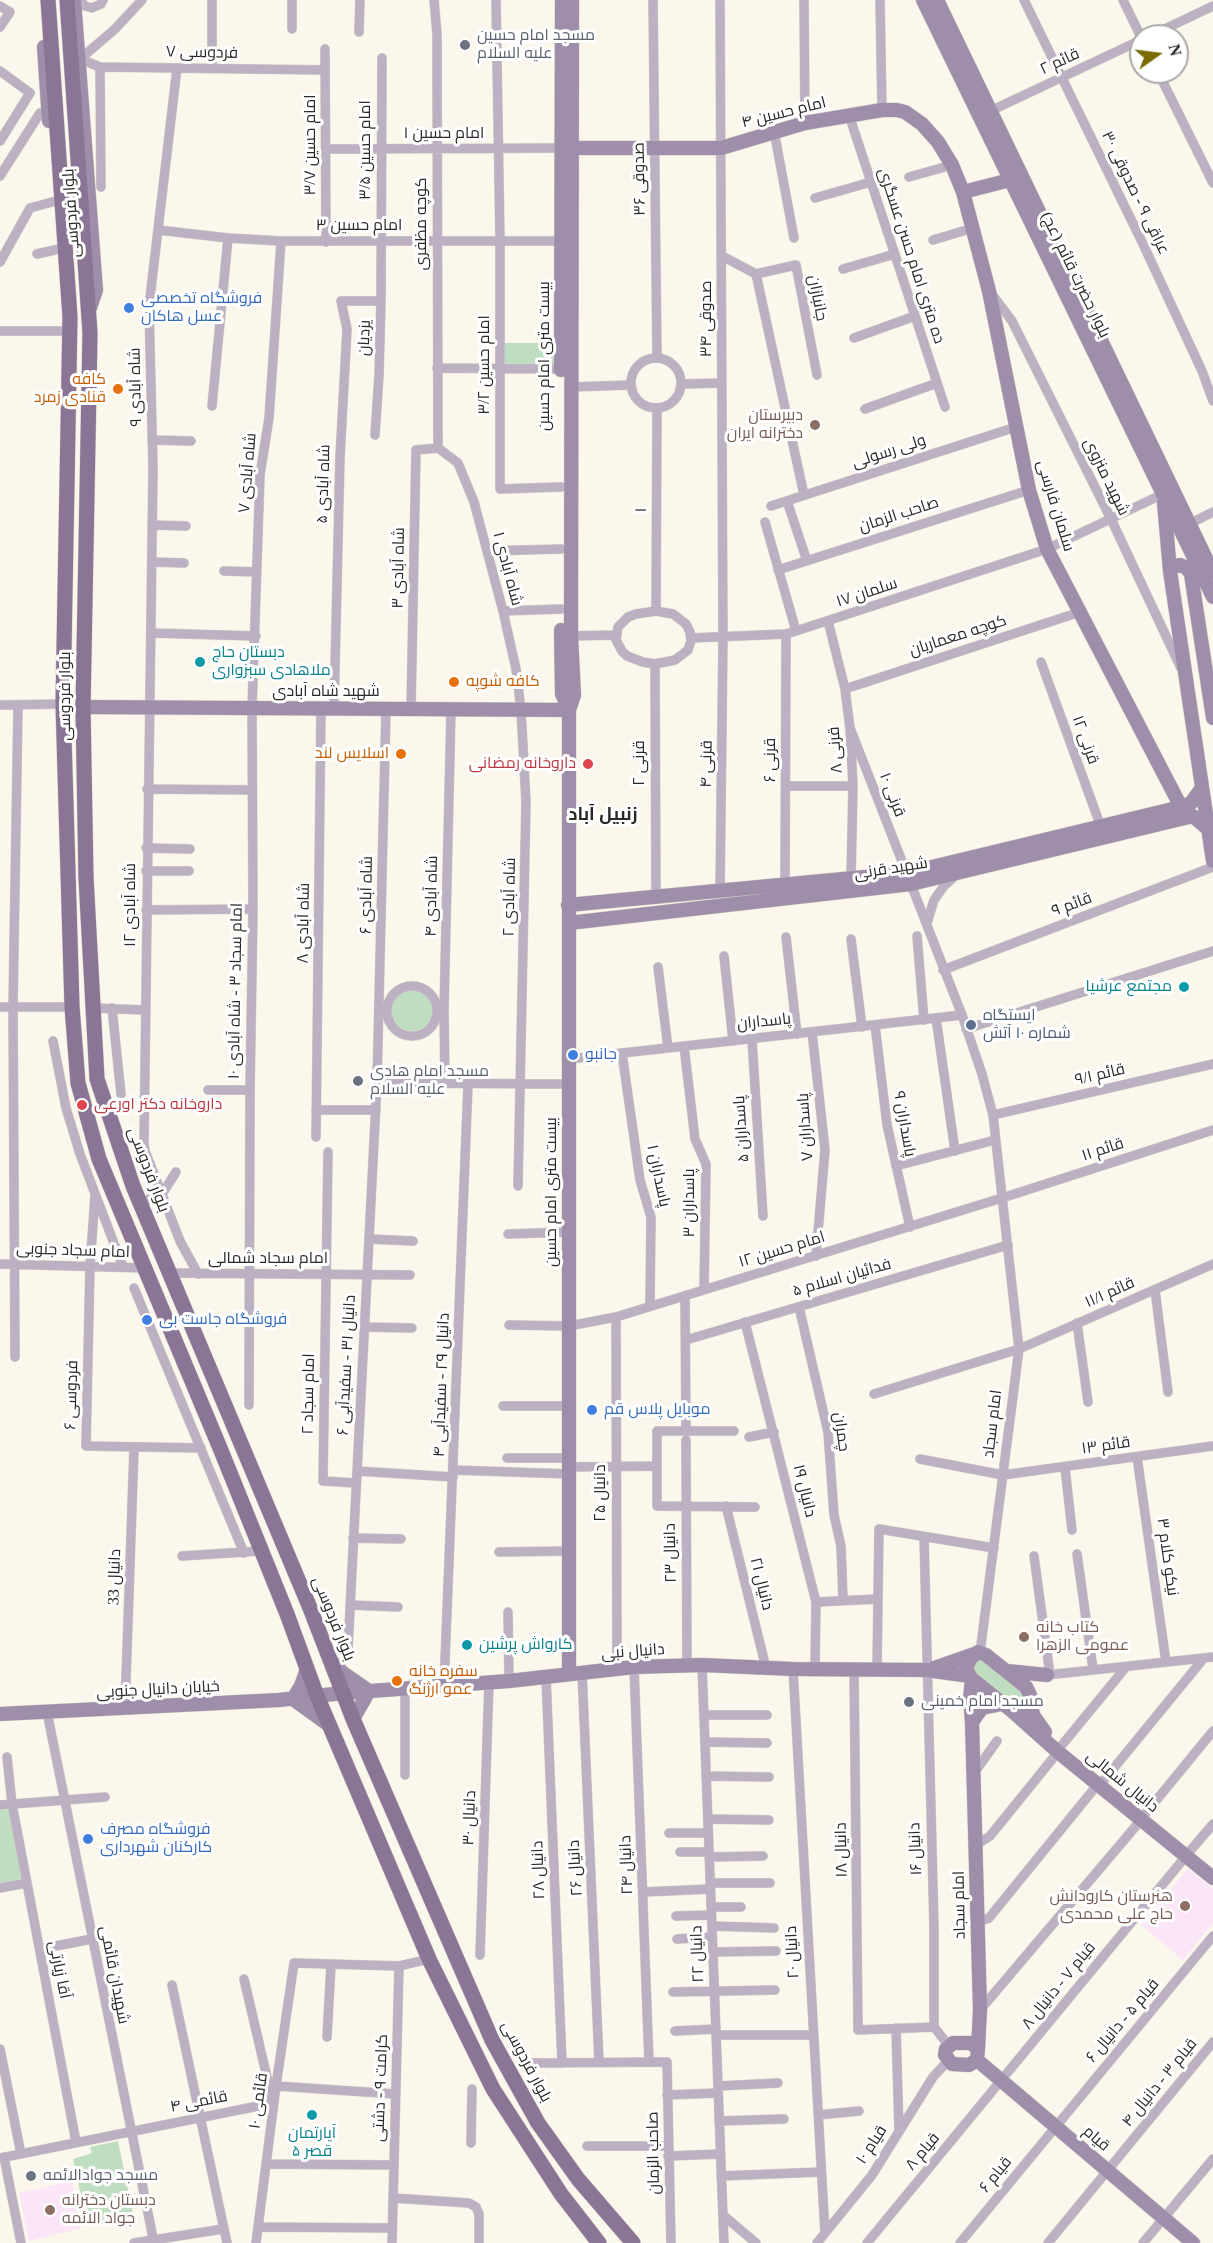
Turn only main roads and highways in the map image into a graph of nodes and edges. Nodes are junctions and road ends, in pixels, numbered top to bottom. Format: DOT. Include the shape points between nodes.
graph roads {
  1 [pos="42,0"];
  2 [pos="48,0"];
  3 [pos="67,0"];
  4 [pos="74,0"];
  5 [pos="562,0"];
  6 [pos="572,0"];
  7 [pos="923,0"];
  8 [pos="938,0"];
  9 [pos="76,65"];
  10 [pos="985,113"];
  11 [pos="567,148"];
  12 [pos="1010,180"];
  13 [pos="963,192"];
  14 [pos="70,324"];
  15 [pos="566,369"];
  16 [pos="1167,490"];
  17 [pos="1170,571"];
  18 [pos="1213,573"];
  19 [pos="1213,597"];
  20 [pos="1213,632"];
  21 [pos="1202,642"];
  22 [pos="83,706"];
  23 [pos="569,710"];
  24 [pos="1213,718"];
  25 [pos="1202,788"];
  26 [pos="1188,809"];
  27 [pos="1208,829"];
  28 [pos="1213,861"];
  29 [pos="909,879"];
  30 [pos="568,905"];
  31 [pos="568,922"];
  32 [pos="300,1584"];
  33 [pos="278,1593"];
  34 [pos="977,1654"];
  35 [pos="331,1661"];
  36 [pos="308,1669"];
  37 [pos="926,1670"];
  38 [pos="1006,1671"];
  39 [pos="575,1673"];
  40 [pos="971,1677"];
  41 [pos="369,1691"];
  42 [pos="343,1693"];
  43 [pos="317,1696"];
  44 [pos="1030,1697"];
  45 [pos="293,1699"];
  46 [pos="1007,1707"];
  47 [pos="0,1714"];
  48 [pos="353,1719"];
  49 [pos="972,1722"];
  50 [pos="329,1725"];
  51 [pos="1060,1749"];
  52 [pos="1188,1854"];
  53 [pos="1213,1870"];
  54 [pos="1213,1878"];
  55 [pos="980,2013"];
  56 [pos="963,2043"];
  57 [pos="977,2055"];
  58 [pos="599,2243"];
  59 [pos="633,2243"];
  60 [pos="1193,2243"];
  1 -- 14 [label="main road, بلوار فردوسی" via="63,296"];
  2 -- 14 [label="main road"];
  3 -- 9 [label="main road, بلوار فردوسی"];
  4 -- 9 [label="main road"];
  5 -- 11 [label="main road, بیست متری امام حسین"];
  6 -- 11 [label="main road, بیست متری امام حسین"];
  7 -- 10 [label="main road, بلوار حضرت قائم (عج)"];
  8 -- 10 [label="main road, بلوار حضرت قائم (عج)"];
  9 -- 22 [label="main road, بلوار فردوسی" via="90,333"];
  10 -- 12 [label="main road, بلوار حضرت قائم (عج)"];
  10 -- 16 [label="main road, بلوار حضرت قائم (عج)"];
  11 -- 13 [label="main road, امام حسین ۴" via="721,148 805,123 897,110 913,117 938,141"];
  11 -- 15 [label="main road, بیست متری امام حسین"];
  11 -- 15 [label="main road, بیست متری امام حسین" via="561,241"];
  12 -- 13 [label="main road"];
  12 -- 16 [label="main road, بلوار حضرت قائم (عج)"];
  13 -- 26 [label="main road, سلمان فارسی" via="990,291 1029,490 1047,549"];
  14 -- 33 [label="main road, بلوار فردوسی" via="63,704 78,1083 99,1159"];
  15 -- 23 [label="main road, بیست متری امام حسین" via="570,387 570,636 574,695"];
  15 -- 23 [label="main road, بیست متری امام حسین" via="561,609 562,694"];
  16 -- 17 [label="main road, بلوار حضرت قائم (عج)"];
  16 -- 18 [label="main road"];
  16 -- 19 [label="main road"];
  17 -- 21 [label="main road" via="1180,565 1191,574"];
  17 -- 25 [label="main road, بلوار حضرت قائم (عج)"];
  20 -- 21 [label="main road"];
  21 -- 24 [label="main road"];
  22 -- 23 [label="main road, شهید شاه آبادی"];
  22 -- 32 [label="main road, بلوار فردوسی" via="86,878 98,1079 140,1203"];
  23 -- 30 [label="main road, بیست متری امام حسین"];
  25 -- 26 [label="main road"];
  25 -- 27 [label="main road, بلوار حضرت قائم (عج)"];
  26 -- 27 [label="main road"];
  26 -- 29 [label="main road, شهید قرنی" via="1101,827"];
  26 -- 29 [label="main road, شهید قرنی" via="963,872"];
  27 -- 28 [label="main road, بلوار حضرت قائم (عج)"];
  29 -- 30 [label="main road, شهید قرنی" via="851,879"];
  29 -- 31 [label="main road, شهید قرنی"];
  30 -- 31 [label="main road, بیست متری امام حسین"];
  31 -- 39 [label="main road, بیست متری امام حسین" via="569,1551"];
  32 -- 33 [label="main road"];
  32 -- 35 [label="main road, بلوار فردوسی"];
  33 -- 36 [label="main road, بلوار فردوسی"];
  34 -- 37 [label="main road, دانیال نبی"];
  34 -- 38 [label="main road" via="986,1655"];
  34 -- 40 [label="main road, امام سجاد" via="966,1669"];
  35 -- 41 [label="main road"];
  35 -- 42 [label="main road, بلوار فردوسی"];
  36 -- 43 [label="main road, بلوار فردوسی"];
  36 -- 45 [label="main road"];
  37 -- 39 [label="main road, دانیال نبی" via="687,1665"];
  37 -- 40 [label="main road, دانیال نبی"];
  38 -- 44 [label="main road" via="1026,1687"];
  38 -- 44 [label="main road" via="1049,1675 1040,1679"];
  39 -- 41 [label="main road, دانیال نبی"];
  40 -- 46 [label="main road, دانیال شمالی"];
  40 -- 49 [label="main road, امام سجاد"];
  41 -- 42 [label="main road, دانیال نبی"];
  41 -- 48 [label="main road"];
  42 -- 43 [label="main road, دانیال نبی"];
  42 -- 48 [label="main road, بلوار فردوسی"];
  43 -- 45 [label="main road, خیابان دانیال جنوبی"];
  43 -- 50 [label="main road, بلوار فردوسی"];
  44 -- 46 [label="main road" via="1023,1709"];
  44 -- 51 [label="main road, دانیال شمالی" via="1038,1724"];
  45 -- 47 [label="main road, خیابان دانیال جنوبی"];
  45 -- 50 [label="main road"];
  46 -- 49 [label="main road" via="982,1708"];
  46 -- 51 [label="main road, دانیال شمالی"];
  48 -- 59 [label="main road, بلوار فردوسی" via="459,1967 509,2072 538,2123 578,2179"];
  49 -- 55 [label="main road, امام سجاد"];
  50 -- 58 [label="main road, بلوار فردوسی" via="429,1959 473,2051 555,2184"];
  51 -- 52 [label="main road, دانیال شمالی"];
  52 -- 53 [label="main road, دانیال شمالی"];
  52 -- 54 [label="main road, دانیال شمالی"];
  55 -- 56 [label="main road"];
  55 -- 57 [label="main road, امام سجاد"];
  56 -- 57 [label="main road" via="971,2043"];
  56 -- 57 [label="main road" via="949,2046 945,2055 948,2061 969,2065"];
  57 -- 60 [label="main road, قیام"];
}
